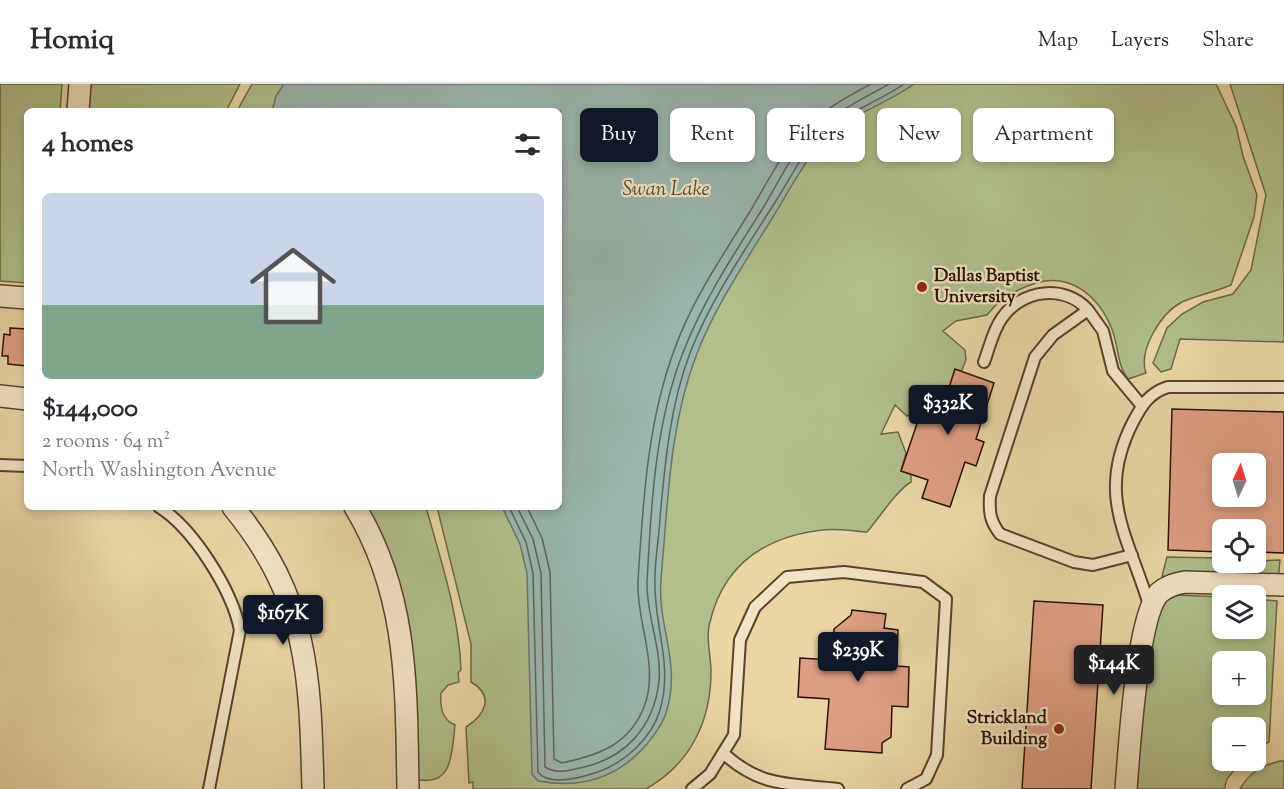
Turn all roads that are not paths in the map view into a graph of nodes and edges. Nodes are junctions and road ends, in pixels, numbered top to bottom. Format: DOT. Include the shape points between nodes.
graph roads {
  1 [pos="80,84"];
  2 [pos="78,108"];
  3 [pos="0,296"];
  4 [pos="24,298"];
  5 [pos="1089,310"];
  6 [pos="984,362"];
  7 [pos="1284,387"];
  8 [pos="0,396"];
  9 [pos="24,399"];
  10 [pos="1142,406"];
  11 [pos="0,465"];
  12 [pos="24,465"];
  13 [pos="164,510"];
  14 [pos="235,510"];
  15 [pos="356,510"];
  16 [pos="1132,555"];
  17 [pos="1284,585"];
  18 [pos="1150,609"];
  19 [pos="723,753"];
  20 [pos="209,789"];
  21 [pos="313,789"];
  22 [pos="408,789"];
  23 [pos="692,789"];
  24 [pos="838,789"];
  25 [pos="907,789"];
  26 [pos="1126,789"];
  1 -- 2 [label="street"];
  3 -- 4 [label="street"];
  5 -- 6 [label="lane" via="1062,293 1036,294 1002,318"];
  5 -- 10 [label="lane" via="1103,331 1113,371"];
  5 -- 16 [label="lane" via="1053,335 1035,357 990,496 989,512 1000,534 1074,562 1093,565"];
  7 -- 10 [label="lane" via="1168,387 1155,391"];
  8 -- 9 [label="street"];
  10 -- 16 [label="lane" via="1124,440 1115,487 1120,526"];
  11 -- 12 [label="lane"];
  13 -- 20 [label="lane" via="174,516 206,558 236,609 240,630"];
  14 -- 21 [label="street" via="270,560 298,625 309,681"];
  15 -- 22 [label="street" via="386,576 400,626"];
  16 -- 18 [label="lane"];
  17 -- 18 [label="street" via="1185,582 1170,585 1159,593"];
  18 -- 26 [label="street" via="1132,713"];
  19 -- 23 [label="lane" via="710,774"];
  19 -- 24 [label="lane" via="760,779"];
  19 -- 25 [label="lane" via="734,735 740,640 754,607 787,577 844,572 923,582 946,599 937,755 926,779"];
}
